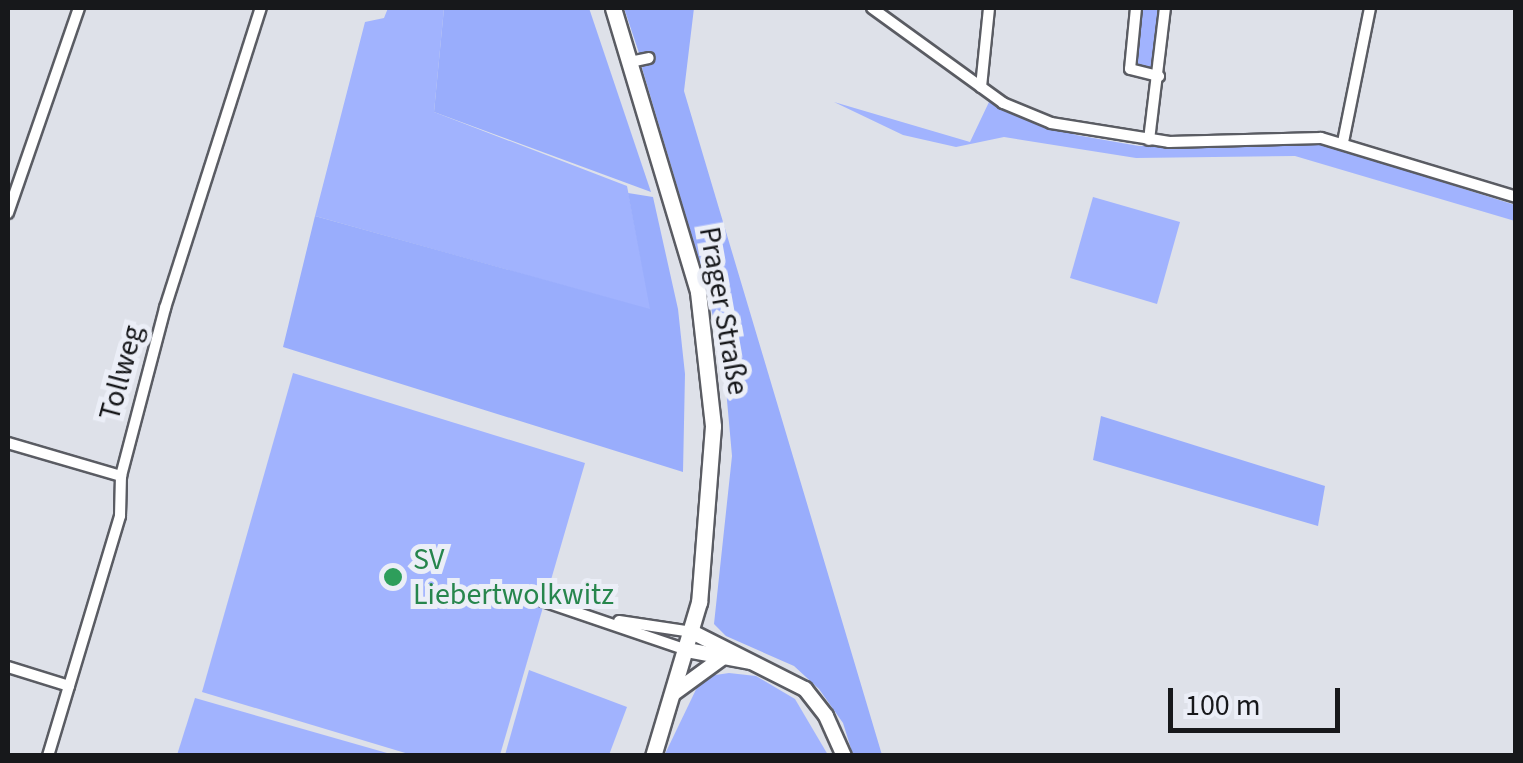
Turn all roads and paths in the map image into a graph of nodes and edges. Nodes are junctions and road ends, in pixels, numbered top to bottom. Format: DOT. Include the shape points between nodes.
graph roads {
  1 [pos="79,8"];
  2 [pos="260,8"];
  3 [pos="614,8"];
  4 [pos="872,8"];
  5 [pos="989,8"];
  6 [pos="1136,8"];
  7 [pos="1165,8"];
  8 [pos="1370,8"];
  9 [pos="649,58"];
  10 [pos="630,62"];
  11 [pos="1159,76"];
  12 [pos="982,87"];
  13 [pos="1149,140"];
  14 [pos="1343,142"];
  15 [pos="1516,197"];
  16 [pos="8,213"];
  17 [pos="8,443"];
  18 [pos="121,476"];
  19 [pos="543,601"];
  20 [pos="608,620"];
  21 [pos="692,632"];
  22 [pos="687,650"];
  23 [pos="722,658"];
  24 [pos="764,664"];
  25 [pos="8,667"];
  26 [pos="70,686"];
  27 [pos="674,693"];
  28 [pos="48,756"];
  29 [pos="653,756"];
  30 [pos="844,756"];
  1 -- 16 [label="street"];
  2 -- 18 [label="street, Tollweg" via="170,289"];
  3 -- 10 [label="main road, Prager Straße"];
  4 -- 12 [label="street"];
  5 -- 12 [label="street"];
  6 -- 11 [label="street" via="1130,69"];
  7 -- 11 [label="street"];
  8 -- 14 [label="street"];
  9 -- 10 [label="street"];
  10 -- 21 [label="main road, Prager Straße" via="691,262 711,387 711,509"];
  11 -- 13 [label="street"];
  12 -- 13 [label="street" via="1030,116"];
  13 -- 14 [label="street" via="1286,135"];
  14 -- 15 [label="street"];
  17 -- 18 [label="street"];
  18 -- 26 [label="street, Tollweg" via="120,516"];
  19 -- 20 [label="street"];
  20 -- 21 [label="street"];
  20 -- 22 [label="street"];
  21 -- 22 [label="main road, Prager Straße"];
  21 -- 24 [label="main road"];
  22 -- 23 [label="main road"];
  22 -- 27 [label="main road, Prager Straße"];
  23 -- 24 [label="main road"];
  23 -- 27 [label="main road"];
  24 -- 30 [label="main road" via="817,702"];
  25 -- 26 [label="street"];
  26 -- 28 [label="street, Tollweg"];
  27 -- 29 [label="main road, Prager Straße"];
}
